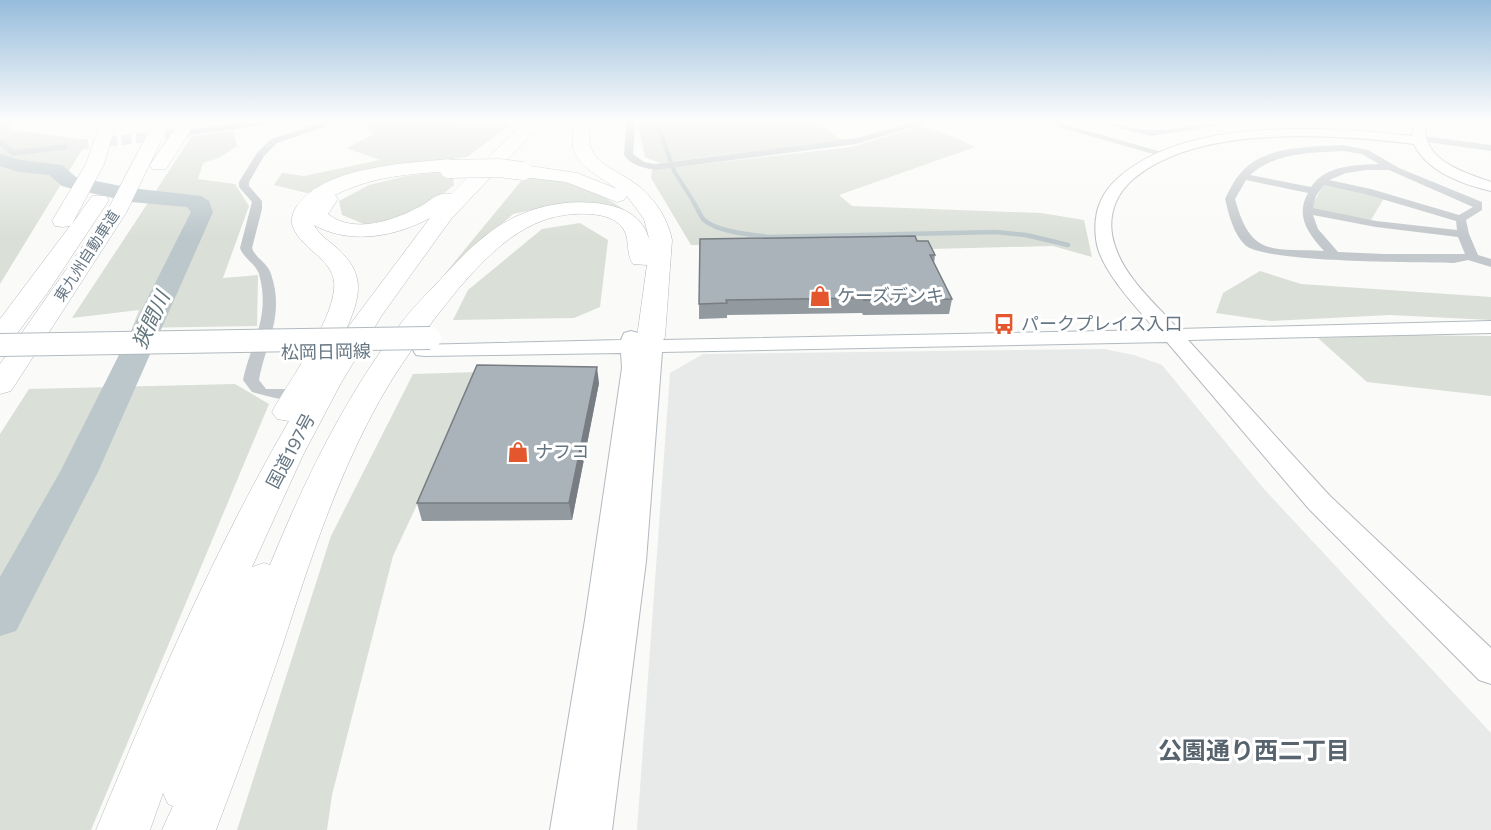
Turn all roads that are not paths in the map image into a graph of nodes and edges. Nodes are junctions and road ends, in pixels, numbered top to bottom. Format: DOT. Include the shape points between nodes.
graph roads {
  1 [pos="97,159"];
  2 [pos="145,159"];
  3 [pos="164,159"];
  4 [pos="258,159"];
  5 [pos="488,159"];
  6 [pos="495,159"];
  7 [pos="514,159"];
  8 [pos="589,159"];
  9 [pos="631,159"];
  10 [pos="713,159"];
  11 [pos="1158,159"];
  12 [pos="1269,159"];
  13 [pos="1375,159"];
  14 [pos="1433,159"];
  15 [pos="122,162"];
  16 [pos="450,167"];
  17 [pos="1389,167"];
  18 [pos="524,169"];
  19 [pos="1243,176"];
  20 [pos="1321,181"];
  21 [pos="1491,187"];
  22 [pos="1313,191"];
  23 [pos="637,197"];
  24 [pos="1491,199"];
  25 [pos="1475,202"];
  26 [pos="1306,210"];
  27 [pos="116,213"];
  28 [pos="1460,219"];
  29 [pos="1463,234"];
  30 [pos="1336,256"];
  31 [pos="1470,257"];
  32 [pos="641,259"];
  33 [pos="1491,263"];
  34 [pos="0,324"];
  35 [pos="1491,327"];
  36 [pos="1170,334"];
  37 [pos="0,337"];
  38 [pos="641,341"];
  39 [pos="427,344"];
  40 [pos="0,345"];
  41 [pos="0,356"];
  42 [pos="0,385"];
  43 [pos="297,394"];
  44 [pos="220,592"];
  45 [pos="1491,670"];
  46 [pos="123,830"];
  47 [pos="170,830"];
  48 [pos="189,830"];
  49 [pos="570,830"];
  50 [pos="592,830"];
  1 -- 34 [label="highway"];
  2 -- 27 [label="highway, 東九州自動車道"];
  3 -- 27 [label="highway"];
  4 -- 43 [label="street" via="243,182 257,201 246,248 265,273 269,317 251,380 263,391"];
  5 -- 16 [label="highway" via="448,197 420,216 397,225 358,230 332,227 317,214 324,202 344,190 381,177"];
  6 -- 44 [label="highway, 国道197号" via="416,248 366,321 311,411"];
  7 -- 47 [label="highway, 国道197号" via="459,218 401,300 342,402 255,600"];
  8 -- 23 [label="highway"];
  9 -- 10 [label="street" via="655,166"];
  11 -- 36 [label="street" via="1122,180 1108,196 1102,217 1104,242 1116,269"];
  12 -- 19 [label="street" via="1252,166"];
  13 -- 17 [label="street"];
  14 -- 21 [label="street"];
  15 -- 37 [label="highway, 東九州自動車道" via="89,216"];
  16 -- 18 [label="highway, bridge"];
  16 -- 43 [label="highway" via="402,170 358,179 328,190 306,206 301,217 305,230 337,261 347,285 338,318"];
  17 -- 20 [label="street" via="1335,172"];
  17 -- 25 [label="street"];
  18 -- 23 [label="highway" via="588,178"];
  18 -- 32 [label="highway" via="576,179 625,200 638,212 644,226"];
  19 -- 22 [label="street"];
  19 -- 30 [label="street" via="1230,199 1236,222 1252,244 1284,254"];
  20 -- 22 [label="street"];
  20 -- 28 [label="street"];
  22 -- 26 [label="street"];
  23 -- 38 [label="highway" via="659,224 661,240"];
  24 -- 25 [label="street"];
  25 -- 28 [label="street" via="1478,208"];
  26 -- 29 [label="street" via="1376,224"];
  26 -- 30 [label="street" via="1311,226"];
  27 -- 42 [label="highway, 東九州自動車道"];
  28 -- 29 [label="street"];
  29 -- 31 [label="street" via="1472,253"];
  30 -- 31 [label="street"];
  31 -- 33 [label="street"];
  32 -- 38 [label="highway"];
  32 -- 48 [label="highway" via="637,231 621,216 578,208 539,213 506,229 457,275 417,321 384,368 320,491"];
  35 -- 36 [label="street, 松岡日岡線"];
  36 -- 38 [label="street, 松岡日岡線" via="1136,338"];
  36 -- 45 [label="street" via="1319,502"];
  38 -- 39 [label="street, 松岡日岡線"];
  38 -- 49 [label="street" via="633,368"];
  38 -- 50 [label="street" via="652,361 631,561"];
  39 -- 40 [label="street, 松岡日岡線, bridge"];
  39 -- 41 [label="street, 松岡日岡線"];
  43 -- 44 [label="highway" via="257,479"];
  44 -- 46 [label="highway, 国道197号"];
}
